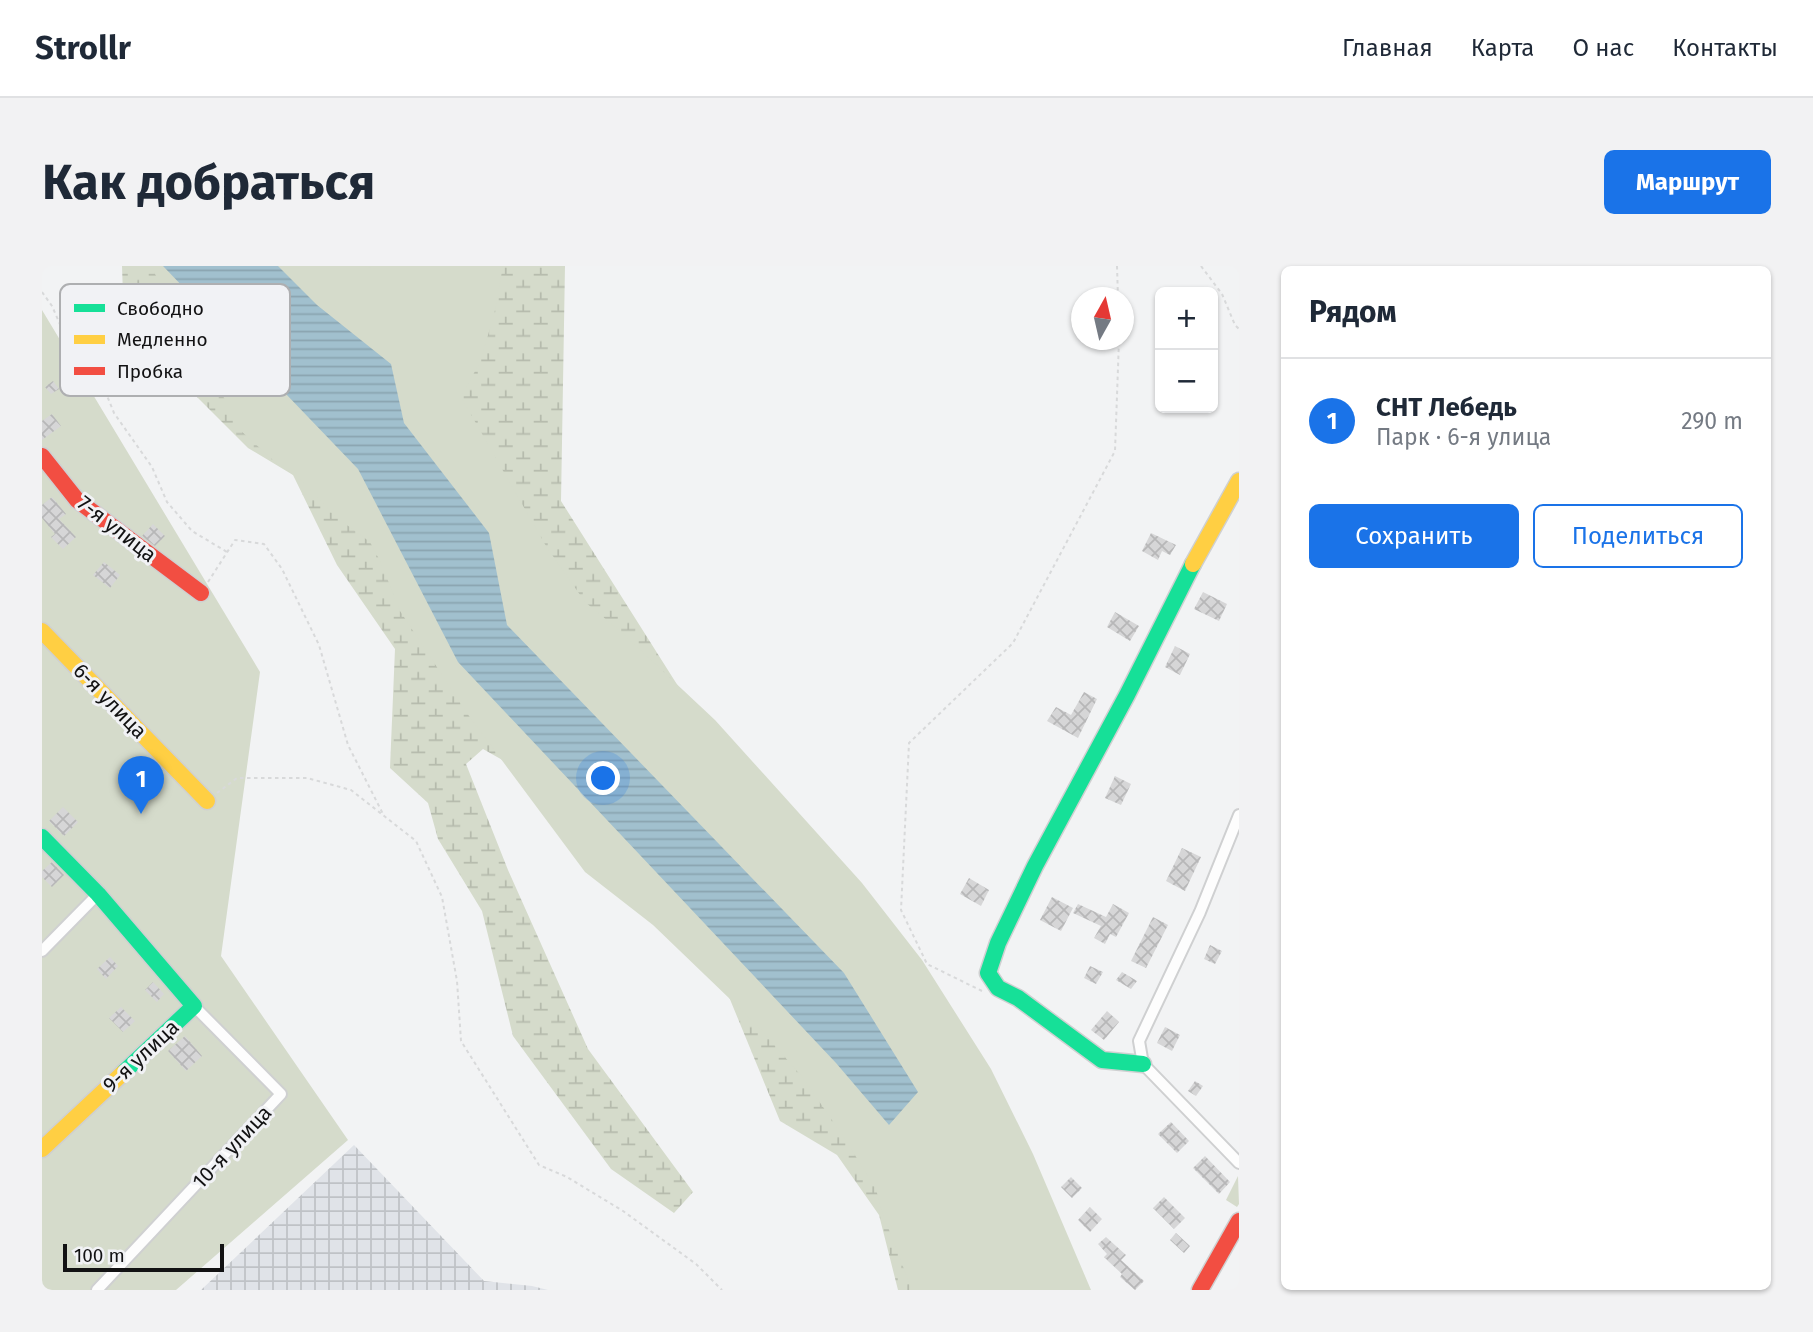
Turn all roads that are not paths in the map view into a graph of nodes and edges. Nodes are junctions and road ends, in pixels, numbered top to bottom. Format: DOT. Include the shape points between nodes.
graph roads {
  1 [pos="42,456"];
  2 [pos="1239,481"];
  3 [pos="201,593"];
  4 [pos="42,631"];
  5 [pos="207,801"];
  6 [pos="1239,815"];
  7 [pos="42,837"];
  8 [pos="98,894"];
  9 [pos="42,951"];
  10 [pos="194,1006"];
  11 [pos="1143,1064"];
  12 [pos="42,1149"];
  13 [pos="1239,1163"];
  14 [pos="1239,1221"];
  15 [pos="97,1290"];
  16 [pos="1199,1290"];
  1 -- 3 [label="street, 7-я улица" via="77,500"];
  2 -- 11 [label="street" via="1027,878 993,950 988,972 998,988 1102,1060"];
  4 -- 5 [label="street, 6-я улица"];
  6 -- 11 [label="street" via="1139,1041"];
  7 -- 8 [label="street, 9-я улица"];
  8 -- 9 [label="street"];
  8 -- 10 [label="street, 9-я улица"];
  10 -- 12 [label="street, 9-я улица"];
  10 -- 15 [label="street, 10-я улица" via="281,1094"];
  11 -- 13 [label="street"];
  14 -- 16 [label="street"];
}
